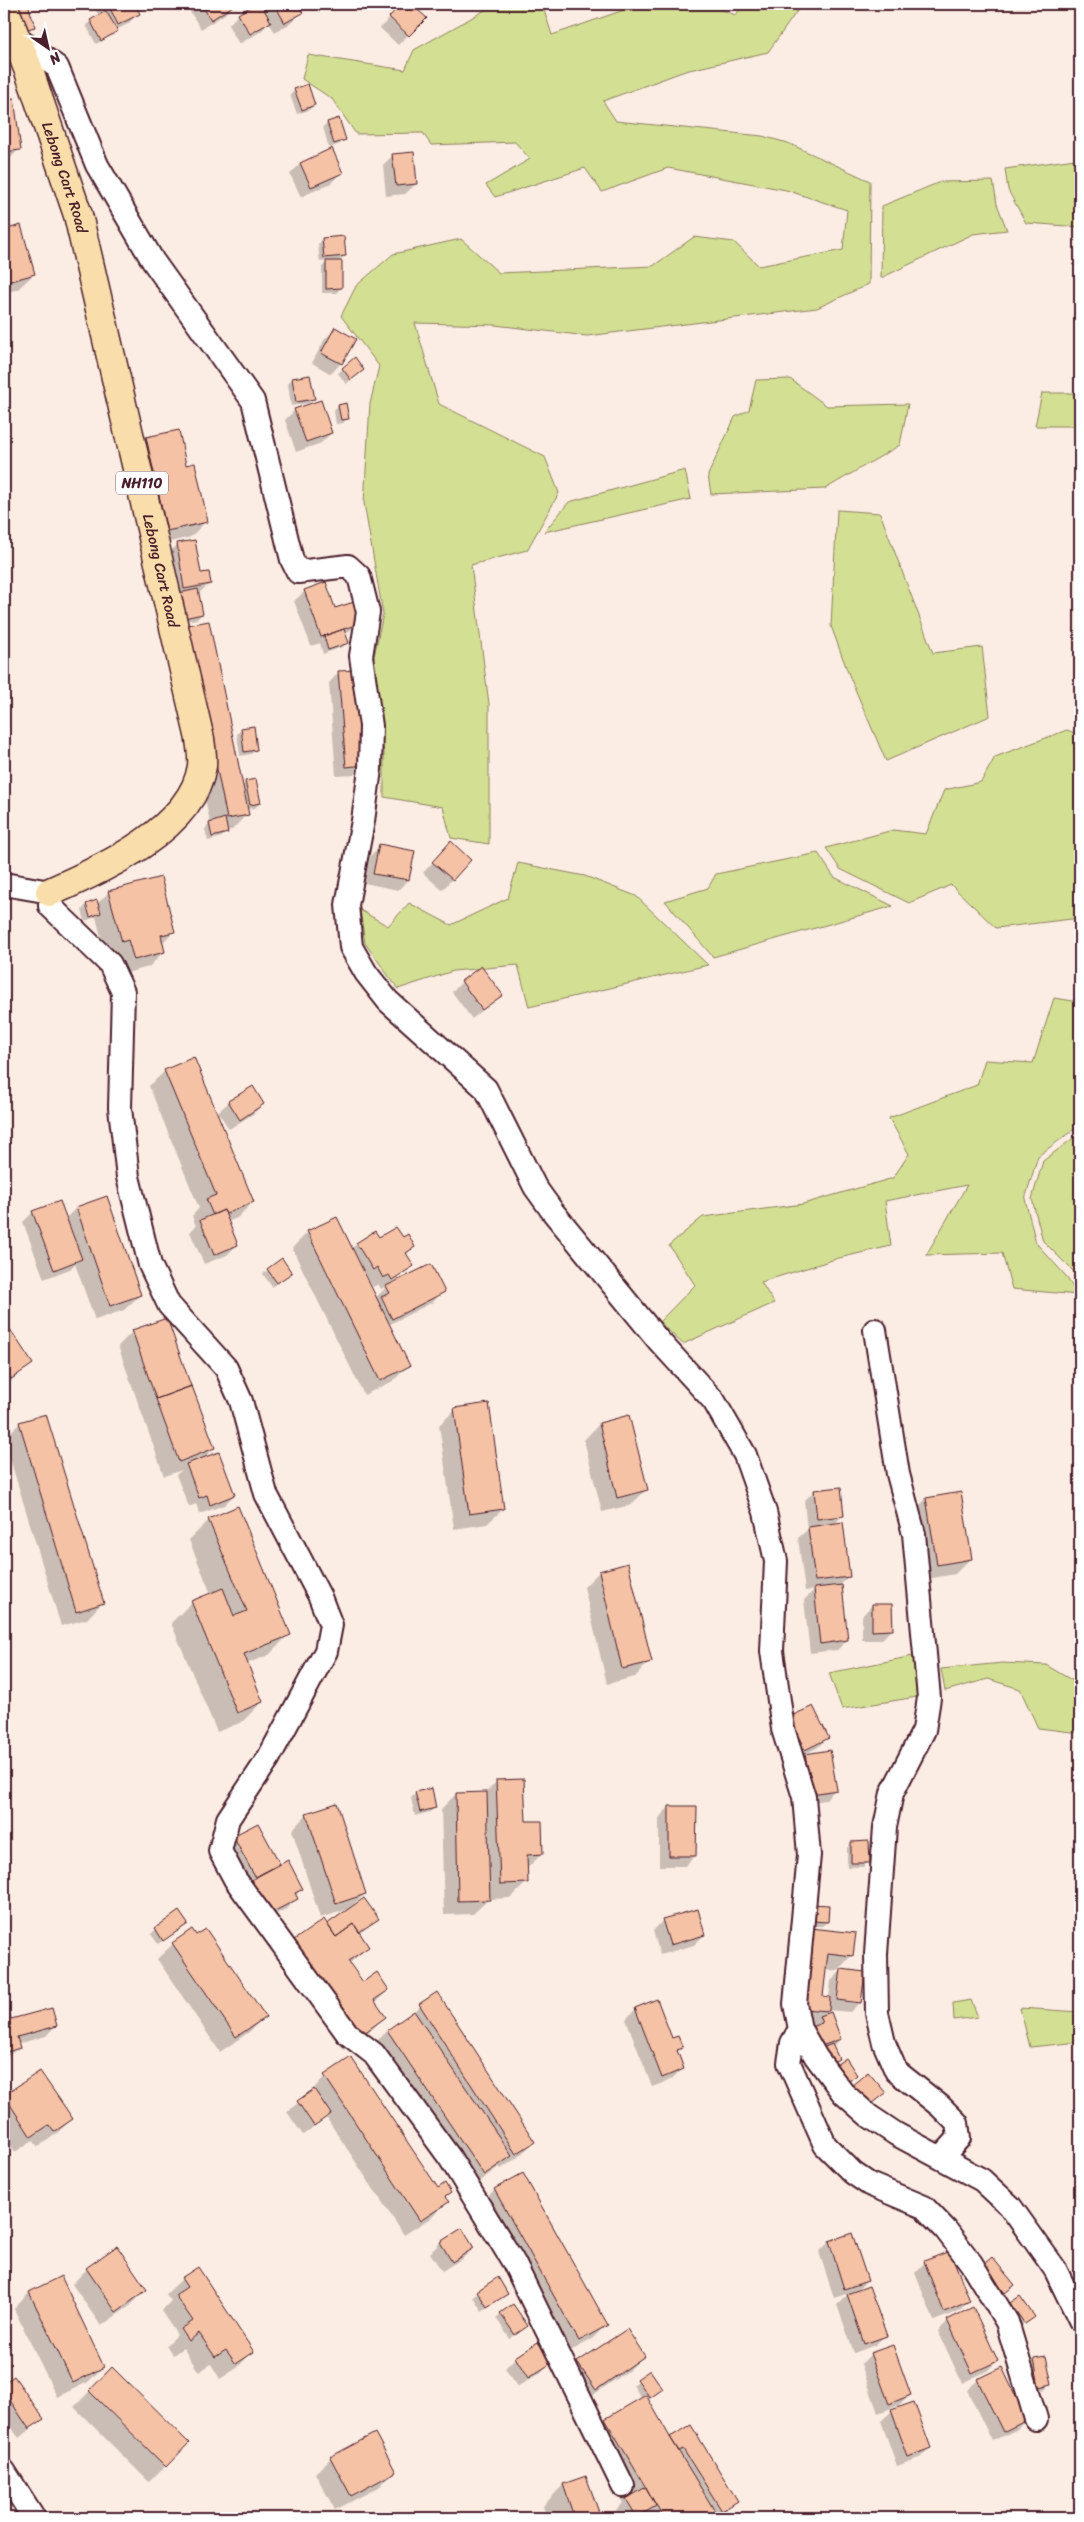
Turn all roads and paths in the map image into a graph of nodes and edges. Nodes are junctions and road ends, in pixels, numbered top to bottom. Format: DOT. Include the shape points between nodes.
graph roads {
  1 [pos="4,8"];
  2 [pos="15,37"];
  3 [pos="4,884"];
  4 [pos="50,892"];
  5 [pos="875,1330"];
  6 [pos="800,2028"];
  7 [pos="942,2157"];
  8 [pos="1080,2320"];
  9 [pos="1036,2419"];
  10 [pos="4,2471"];
  11 [pos="623,2486"];
  12 [pos="34,2518"];
  1 -- 2 [label="highway, Lebong Cart Road / NH110"];
  2 -- 4 [label="highway, Lebong Cart Road / NH110" via="78,215 200,739 202,767 189,800 148,840 101,870"];
  2 -- 6 [label="street" via="57,67 96,165 153,261 253,402 292,560 298,572 348,566 359,576 368,612 361,656 372,726 363,821 347,905 351,947 388,1001 486,1089 539,1193 659,1340 714,1401 745,1455 765,1512 776,1562 772,1650 783,1729 804,1797 809,1855 795,2004"];
  3 -- 4 [label="street"];
  4 -- 11 [label="street" via="50,906 110,964 124,992 120,1108 128,1177 150,1265 169,1305 226,1368 241,1401 266,1494 320,1597 331,1625 322,1659 268,1759 228,1819 220,1850 235,1880 347,2033 374,2054 450,2158 514,2263"];
  5 -- 7 [label="street" via="898,1474 914,1534 930,1698 924,1730 892,1793 886,1827 876,1954 878,2013 884,2043 896,2071 957,2123 958,2138"];
  6 -- 7 [label="street" via="816,2057 843,2092 869,2116"];
  6 -- 9 [label="street" via="792,2043 789,2063 825,2146 853,2174 924,2208 946,2230 971,2263 1007,2322"];
  7 -- 8 [label="street" via="982,2180 1010,2206 1055,2270"];
  10 -- 12 [label="street"];
}
